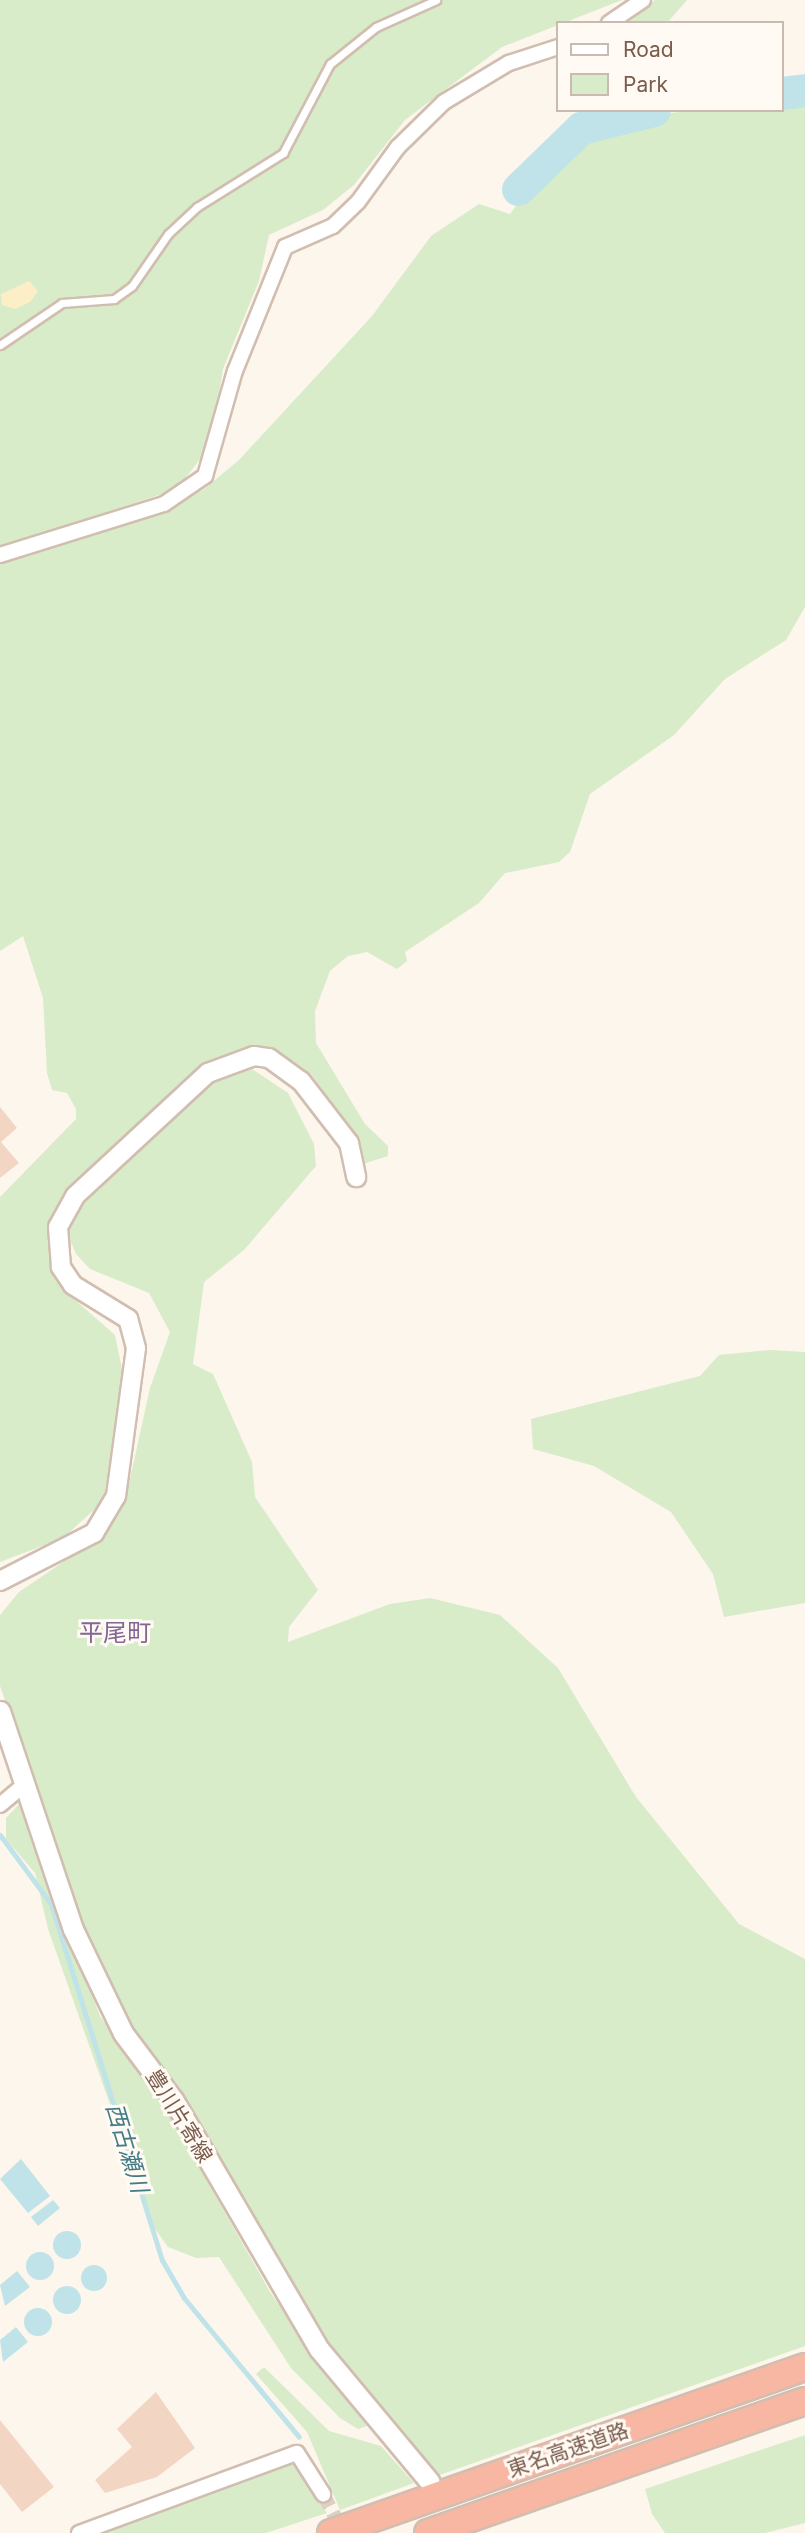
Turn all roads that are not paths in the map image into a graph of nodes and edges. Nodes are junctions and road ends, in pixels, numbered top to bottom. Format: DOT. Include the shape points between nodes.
graph roads {
  1 [pos="436,0"];
  2 [pos="643,0"];
  3 [pos="612,21"];
  4 [pos="556,48"];
  5 [pos="0,345"];
  6 [pos="0,555"];
  7 [pos="356,1177"];
  8 [pos="0,1581"];
  9 [pos="0,1711"];
  10 [pos="25,1784"];
  11 [pos="0,1805"];
  12 [pos="805,2367"];
  13 [pos="805,2400"];
  14 [pos="430,2482"];
  15 [pos="323,2494"];
  16 [pos="79,2533"];
  17 [pos="331,2533"];
  18 [pos="428,2533"];
  1 -- 5 [label="lane" via="376,27 330,64 284,153 197,207 169,234 132,286 114,299 62,303"];
  2 -- 3 [label="street"];
  4 -- 6 [label="street" via="509,63 444,102 398,147 350,210 285,247 235,371 205,477 164,504"];
  7 -- 8 [label="street" via="349,1143 301,1081 269,1058 254,1056 208,1073 83,1188 58,1227 61,1267 73,1285 128,1319 136,1348 116,1496 94,1533"];
  9 -- 10 [label="main road, 豊川片寄線"];
  10 -- 11 [label="street"];
  10 -- 14 [label="main road, 豊川片寄線" via="73,1929 123,2033 174,2101 319,2349"];
  12 -- 17 [label="highway, 東名高速道路"];
  13 -- 18 [label="highway, 東名高速道路"];
  15 -- 16 [label="street" via="297,2453"];
}
